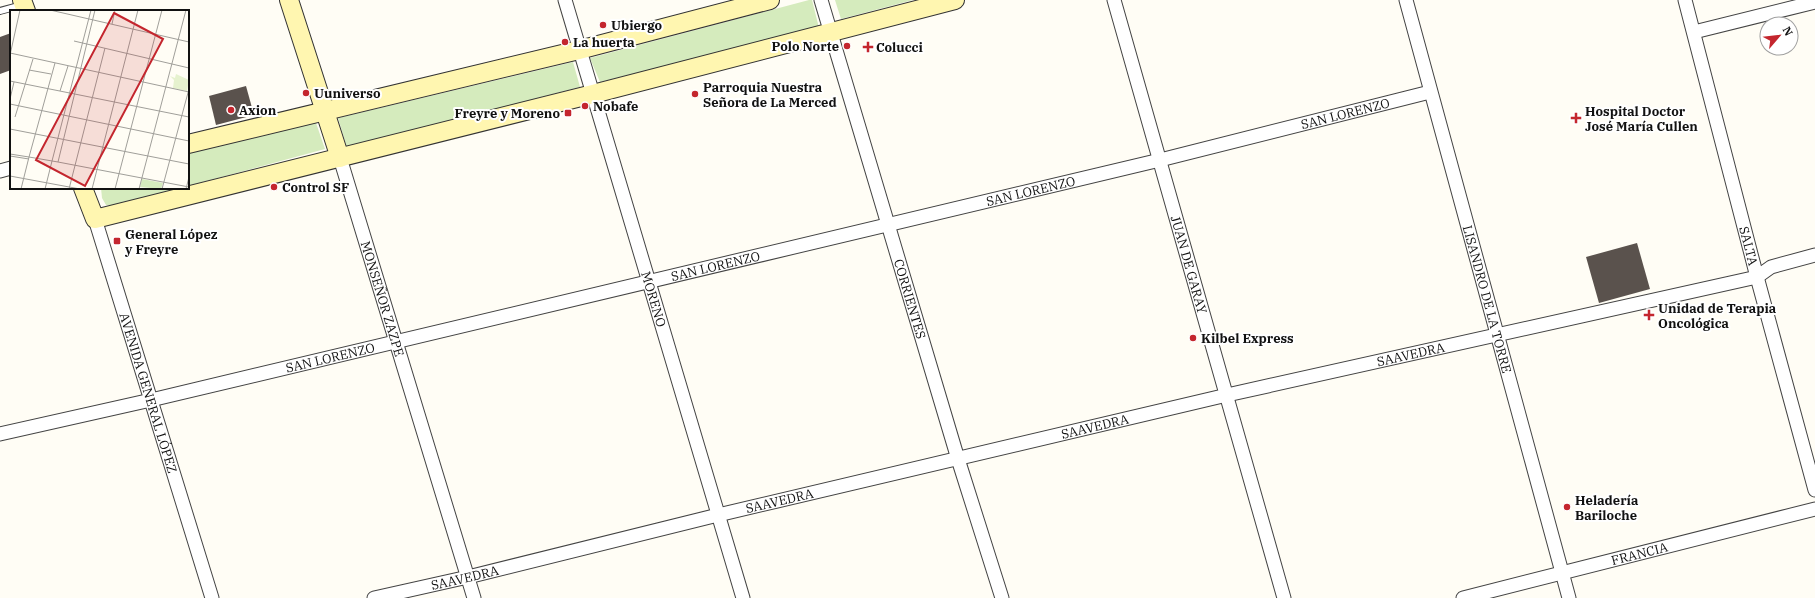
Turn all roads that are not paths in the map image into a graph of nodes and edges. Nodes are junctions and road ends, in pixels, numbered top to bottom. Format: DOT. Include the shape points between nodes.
graph roads {
  1 [pos="289,0"];
  2 [pos="565,0"];
  3 [pos="770,0"];
  4 [pos="821,0"];
  5 [pos="955,0"];
  6 [pos="1114,0"];
  7 [pos="1406,0"];
  8 [pos="1685,0"];
  9 [pos="1815,2"];
  10 [pos="24,5"];
  11 [pos="0,11"];
  12 [pos="1694,32"];
  13 [pos="832,33"];
  14 [pos="579,50"];
  15 [pos="1430,92"];
  16 [pos="593,94"];
  17 [pos="324,112"];
  18 [pos="189,144"];
  19 [pos="340,158"];
  20 [pos="1160,160"];
  21 [pos="10,168"];
  22 [pos="0,171"];
  23 [pos="84,189"];
  24 [pos="95,219"];
  25 [pos="888,224"];
  26 [pos="1815,256"];
  27 [pos="1757,277"];
  28 [pos="648,281"];
  29 [pos="1497,335"];
  30 [pos="395,342"];
  31 [pos="1227,395"];
  32 [pos="151,400"];
  33 [pos="0,434"];
  34 [pos="958,459"];
  35 [pos="1815,490"];
  36 [pos="1815,509"];
  37 [pos="718,516"];
  38 [pos="1563,574"];
  39 [pos="468,578"];
  40 [pos="212,598"];
  41 [pos="374,598"];
  42 [pos="474,598"];
  43 [pos="743,598"];
  44 [pos="1002,598"];
  45 [pos="1284,598"];
  46 [pos="1463,598"];
  47 [pos="1570,598"];
  1 -- 17 [label="main road, MONSEÑOR ZAZPE"];
  2 -- 14 [label="street, MORENO"];
  3 -- 14 [label="main road"];
  4 -- 13 [label="street, CORRIENTES"];
  5 -- 13 [label="main road"];
  6 -- 20 [label="street, JUAN DE GARAY"];
  7 -- 15 [label="street, LISANDRO DE LA TORRE"];
  8 -- 12 [label="street, SALTA"];
  9 -- 12 [label="street"];
  10 -- 11 [label="lane"];
  12 -- 27 [label="street, SALTA"];
  13 -- 16 [label="main road"];
  13 -- 25 [label="street, CORRIENTES"];
  14 -- 16 [label="street, MORENO"];
  14 -- 17 [label="main road"];
  15 -- 20 [label="street, SAN LORENZO"];
  15 -- 29 [label="street, LISANDRO DE LA TORRE"];
  16 -- 19 [label="main road"];
  16 -- 28 [label="street, MORENO"];
  17 -- 18 [label="main road"];
  17 -- 19 [label="main road, MONSEÑOR ZAZPE"];
  19 -- 24 [label="main road"];
  19 -- 30 [label="street, MONSEÑOR ZAZPE"];
  20 -- 25 [label="street, SAN LORENZO"];
  20 -- 31 [label="street, JUAN DE GARAY"];
  21 -- 22 [label="street"];
  23 -- 24 [label="main road, AVENIDA GENERAL LÓPEZ"];
  24 -- 32 [label="street, AVENIDA GENERAL LÓPEZ"];
  25 -- 28 [label="street, SAN LORENZO"];
  25 -- 34 [label="street, CORRIENTES"];
  26 -- 27 [label="street, SAAVEDRA" via="1771,267"];
  27 -- 29 [label="street, SAAVEDRA"];
  27 -- 35 [label="street, SALTA"];
  28 -- 30 [label="street, SAN LORENZO"];
  28 -- 37 [label="street, MORENO"];
  29 -- 31 [label="street, SAAVEDRA"];
  29 -- 38 [label="street, LISANDRO DE LA TORRE"];
  30 -- 32 [label="street, SAN LORENZO"];
  30 -- 39 [label="street, MONSEÑOR ZAZPE"];
  31 -- 34 [label="street, SAAVEDRA"];
  31 -- 45 [label="street, JUAN DE GARAY"];
  32 -- 33 [label="street, SAN LORENZO"];
  32 -- 40 [label="street, AVENIDA GENERAL LÓPEZ"];
  34 -- 37 [label="street, SAAVEDRA"];
  34 -- 44 [label="street, CORRIENTES"];
  36 -- 38 [label="street, FRANCIA"];
  37 -- 39 [label="street, SAAVEDRA"];
  37 -- 43 [label="street, MORENO"];
  38 -- 46 [label="street, FRANCIA"];
  38 -- 47 [label="street, LISANDRO DE LA TORRE"];
  39 -- 41 [label="street, SAAVEDRA"];
  39 -- 42 [label="street, MONSEÑOR ZAZPE"];
}
